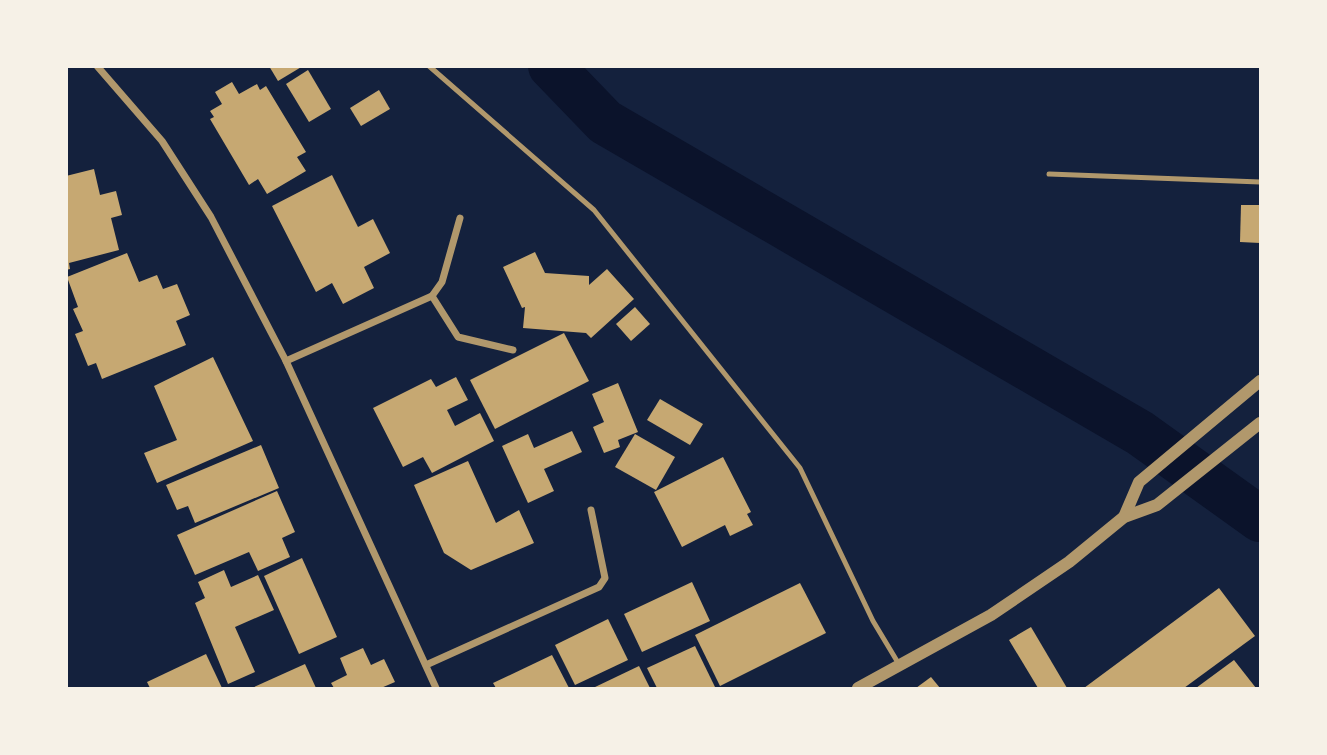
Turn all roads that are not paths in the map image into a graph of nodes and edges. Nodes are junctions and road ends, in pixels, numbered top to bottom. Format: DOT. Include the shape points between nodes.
graph roads {
  1 [pos="97,66"];
  2 [pos="429,66"];
  3 [pos="1049,174"];
  4 [pos="1261,182"];
  5 [pos="460,218"];
  6 [pos="432,296"];
  7 [pos="513,350"];
  8 [pos="286,361"];
  9 [pos="1261,381"];
  10 [pos="1260,424"];
  11 [pos="592,510"];
  12 [pos="1124,517"];
  13 [pos="426,665"];
  14 [pos="900,666"];
  15 [pos="436,688"];
  16 [pos="858,688"];
  1 -- 8 [label="street" via="162,141 211,217"];
  2 -- 14 [label="lane" via="594,210 800,468 873,621"];
  3 -- 4 [label="lane"];
  5 -- 6 [label="street" via="442,282"];
  6 -- 7 [label="street" via="458,337"];
  6 -- 8 [label="street"];
  8 -- 13 [label="street"];
  9 -- 12 [label="street" via="1139,482"];
  10 -- 12 [label="street" via="1157,505"];
  11 -- 13 [label="street" via="606,579 599,587"];
  12 -- 14 [label="street" via="1069,562 991,615"];
  13 -- 15 [label="street"];
  14 -- 16 [label="street"];
}
